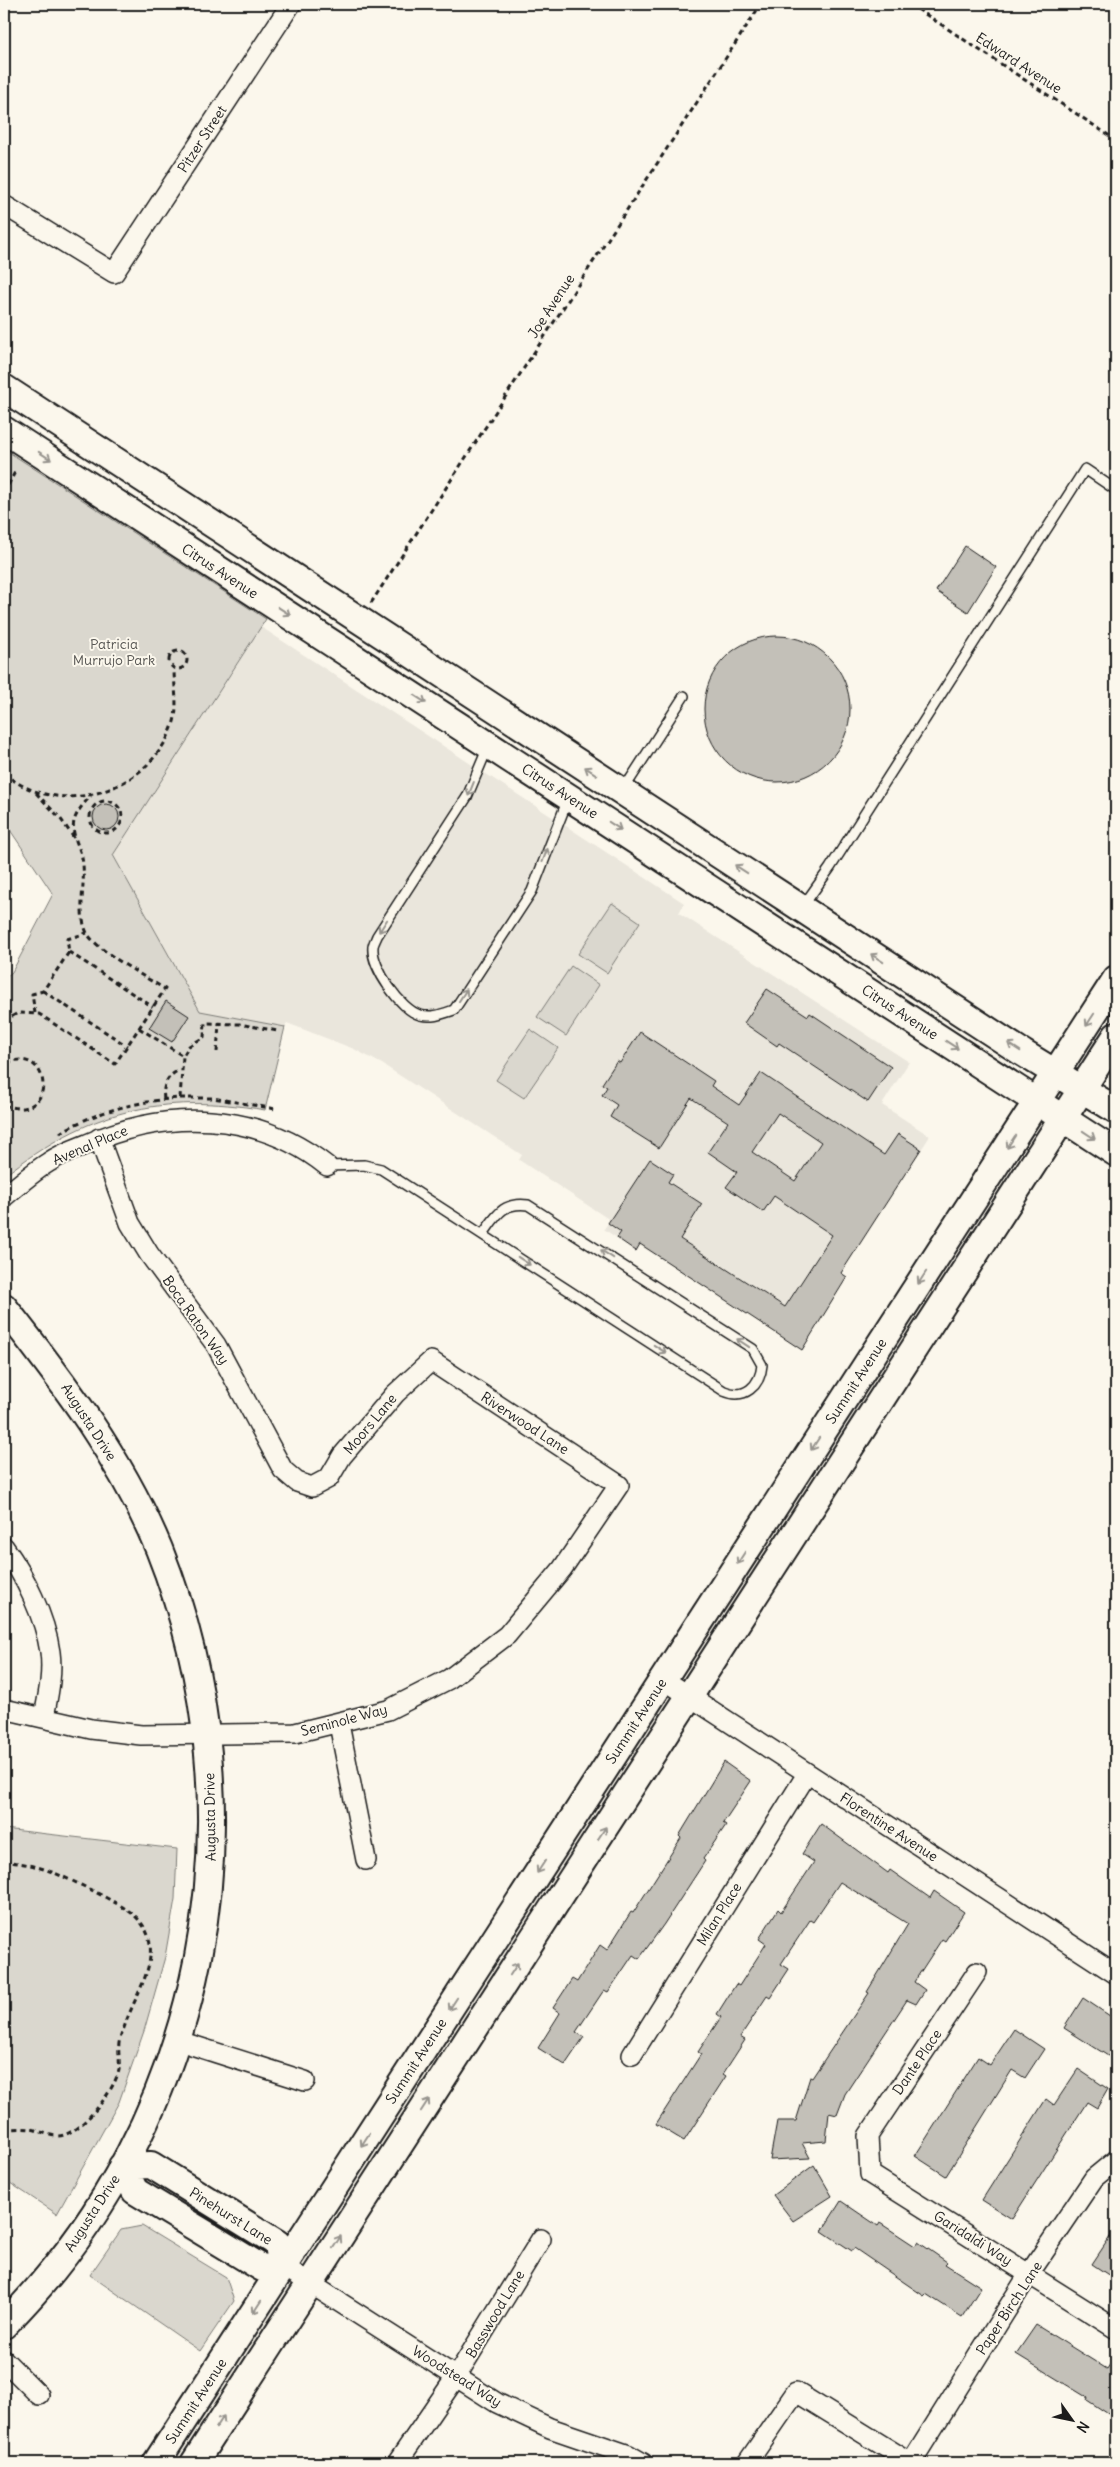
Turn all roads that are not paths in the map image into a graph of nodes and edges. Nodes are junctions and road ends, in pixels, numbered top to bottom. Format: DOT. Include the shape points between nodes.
graph roads {
  1 [pos="291,4"];
  2 [pos="4,204"];
  3 [pos="4,388"];
  4 [pos="4,430"];
  5 [pos="1116,490"];
  6 [pos="684,696"];
  7 [pos="489,744"];
  8 [pos="622,792"];
  9 [pos="569,796"];
  10 [pos="802,909"];
  11 [pos="1116,979"];
  12 [pos="1116,1036"];
  13 [pos="1055,1072"];
  14 [pos="1081,1088"];
  15 [pos="1037,1101"];
  16 [pos="1116,1110"];
  17 [pos="1063,1117"];
  18 [pos="99,1138"];
  19 [pos="1116,1153"];
  20 [pos="327,1166"];
  21 [pos="4,1197"];
  22 [pos="483,1234"];
  23 [pos="4,1307"];
  24 [pos="431,1361"];
  25 [pos="619,1485"];
  26 [pos="312,1487"];
  27 [pos="4,1547"];
  28 [pos="663,1679"];
  29 [pos="690,1697"];
  30 [pos="4,1709"];
  31 [pos="44,1718"];
  32 [pos="339,1724"];
  33 [pos="205,1734"];
  34 [pos="807,1774"];
  35 [pos="366,1860"];
  36 [pos="977,1972"];
  37 [pos="1116,1974"];
  38 [pos="176,2040"];
  39 [pos="632,2055"];
  40 [pos="305,2081"];
  41 [pos="869,2155"];
  42 [pos="1116,2160"];
  43 [pos="122,2166"];
  44 [pos="541,2239"];
  45 [pos="283,2266"];
  46 [pos="1029,2274"];
  47 [pos="310,2283"];
  48 [pos="4,2324"];
  49 [pos="1116,2329"];
  50 [pos="4,2360"];
  51 [pos="456,2377"];
  52 [pos="39,2395"];
  53 [pos="156,2463"];
  54 [pos="194,2463"];
  55 [pos="397,2463"];
  56 [pos="643,2463"];
  57 [pos="747,2463"];
  58 [pos="911,2463"];
  1 -- 2 [label="street, Pitzer Street" via="114,273"];
  8 -- 3 [label="main road, one-way"];
  4 -- 7 [label="main road, Citrus Avenue, one-way"];
  5 -- 10 [label="lane" via="1085,469"];
  6 -- 8 [label="lane"];
  7 -- 9 [label="main road, Citrus Avenue"];
  7 -- 9 [label="lane, one-way" via="467,797 377,936 373,948 377,968 396,997 418,1014 433,1017 454,1010 532,891"];
  10 -- 8 [label="main road, one-way"];
  9 -- 15 [label="main road, Citrus Avenue, one-way"];
  13 -- 10 [label="main road, one-way"];
  11 -- 13 [label="main road, Summit Avenue, one-way"];
  12 -- 14 [label="main road"];
  13 -- 14 [label="main road"];
  13 -- 15 [label="main road, Summit Avenue"];
  14 -- 16 [label="main road"];
  14 -- 17 [label="main road"];
  15 -- 17 [label="main road, Citrus Avenue"];
  15 -- 28 [label="main road, Summit Avenue, one-way"];
  17 -- 19 [label="main road, Citrus Avenue, one-way"];
  17 -- 29 [label="main road"];
  18 -- 20 [label="street, Avenal Place" via="159,1121 229,1121 289,1140"];
  18 -- 21 [label="street, Avenal Place" via="50,1161"];
  18 -- 26 [label="street, Boca Raton Way" via="135,1230 149,1254 216,1345 283,1470 297,1482"];
  20 -- 22 [label="lane" via="364,1165 381,1169"];
  22 -- 22 [label="lane, one-way" via="724,1390 738,1394 758,1383 762,1365 753,1350 528,1205 510,1205 502,1210"];
  23 -- 33 [label="main road, Augusta Drive" via="66,1386 131,1489 177,1601 197,1678"];
  24 -- 25 [label="street, Riverwood Lane"];
  24 -- 26 [label="street, Moors Lane" via="395,1394 342,1456 329,1478"];
  25 -- 32 [label="street, Seminole Way" via="562,1569 507,1635 449,1679 388,1710"];
  27 -- 31 [label="street" via="27,1587 50,1652 50,1683"];
  28 -- 29 [label="street, Florentine Avenue"];
  28 -- 45 [label="main road, Summit Avenue, one-way"];
  29 -- 34 [label="street, Florentine Avenue"];
  47 -- 29 [label="main road, one-way"];
  30 -- 31 [label="street, Seminole Way"];
  31 -- 33 [label="street, Seminole Way" via="141,1735"];
  32 -- 33 [label="street, Seminole Way" via="295,1733"];
  32 -- 35 [label="street"];
  33 -- 38 [label="main road, Augusta Drive" via="212,1807 210,1872 204,1930"];
  34 -- 37 [label="street, Florentine Avenue"];
  34 -- 39 [label="street, Milan Place"];
  36 -- 41 [label="street, Dante Place" via="868,2136"];
  38 -- 40 [label="street"];
  38 -- 43 [label="main road, Augusta Drive" via="147,2119"];
  41 -- 46 [label="street, Garidaldi Way" via="870,2174"];
  42 -- 46 [label="street, Paper Birch Lane" via="1094,2178"];
  43 -- 45 [label="main road, Pinehurst Lane" via="138,2193 262,2268"];
  43 -- 48 [label="main road, Augusta Drive" via="104,2200 62,2258 41,2286"];
  44 -- 51 [label="street, Basswood Lane"];
  45 -- 47 [label="street, Woodstead Way"];
  45 -- 53 [label="main road, Summit Avenue, one-way"];
  46 -- 49 [label="street, Garidaldi Way"];
  46 -- 58 [label="street, Paper Birch Lane"];
  47 -- 51 [label="street, Woodstead Way"];
  54 -- 47 [label="main road, one-way"];
  50 -- 52 [label="street"];
  51 -- 55 [label="street, Basswood Lane"];
  51 -- 56 [label="street, Woodstead Way" via="497,2403 550,2428 629,2455"];
  57 -- 58 [label="street" via="796,2392"];
}
